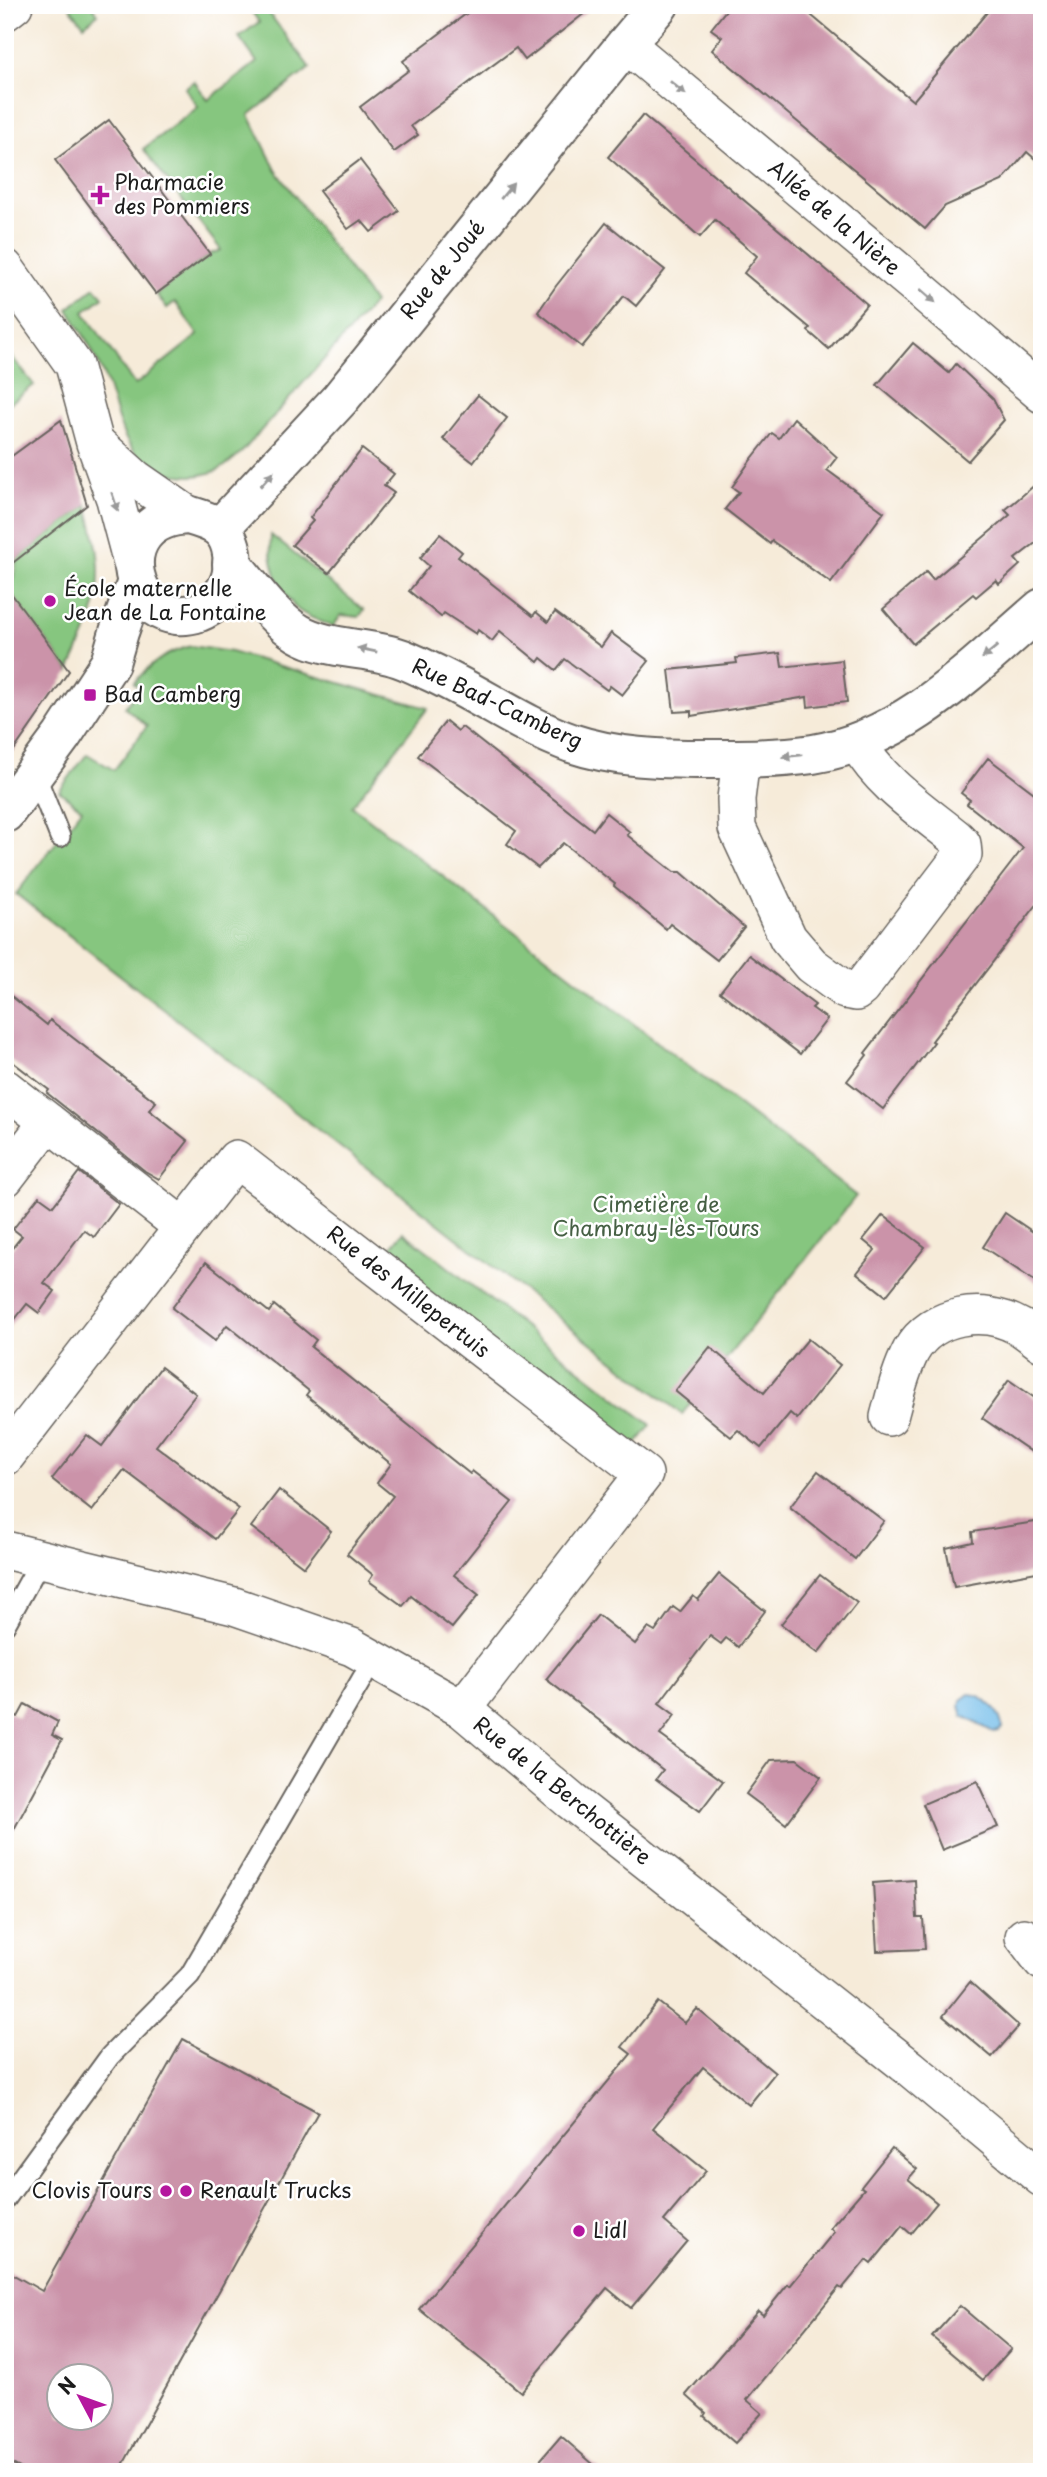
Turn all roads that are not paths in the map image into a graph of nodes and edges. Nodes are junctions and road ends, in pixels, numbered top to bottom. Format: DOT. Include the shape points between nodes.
graph roads {
  1 [pos="14,5"];
  2 [pos="659,5"];
  3 [pos="5,12"];
  4 [pos="626,44"];
  5 [pos="5,268"];
  6 [pos="1042,394"];
  7 [pos="95,443"];
  8 [pos="204,522"];
  9 [pos="232,564"];
  10 [pos="134,574"];
  11 [pos="1042,608"];
  12 [pos="182,615"];
  13 [pos="110,663"];
  14 [pos="857,742"];
  15 [pos="741,760"];
  16 [pos="35,774"];
  17 [pos="5,813"];
  18 [pos="60,837"];
  19 [pos="5,1088"];
  20 [pos="48,1122"];
  21 [pos="5,1178"];
  22 [pos="183,1227"];
  23 [pos="1042,1343"];
  24 [pos="890,1417"];
  25 [pos="5,1457"];
  26 [pos="5,1550"];
  27 [pos="42,1558"];
  28 [pos="5,1625"];
  29 [pos="363,1677"];
  30 [pos="462,1709"];
  31 [pos="1042,2178"];
  32 [pos="5,2200"];
  1 -- 3 [label="street"];
  2 -- 4 [label="street, Rue de Joué"];
  4 -- 6 [label="street, Allée de la Nière, one-way"];
  8 -- 4 [label="street, Rue de Joué, one-way" via="340,399"];
  5 -- 7 [label="street" via="74,365"];
  7 -- 8 [label="street" via="136,479"];
  7 -- 10 [label="street, one-way"];
  8 -- 9 [label="street" via="230,547"];
  8 -- 10 [label="street" via="172,516 157,522 136,547"];
  9 -- 12 [label="street" via="228,586 214,604"];
  15 -- 9 [label="street, Rue Bad-Camberg, one-way" via="642,758 569,742 409,662 299,634"];
  10 -- 12 [label="street" via="144,597 167,612"];
  10 -- 13 [label="street"];
  11 -- 14 [label="street, Rue Bad-Camberg, one-way" via="946,691 911,716"];
  12 -- 13 [label="street"];
  13 -- 16 [label="street"];
  14 -- 15 [label="street, Rue Bad-Camberg, one-way" via="813,754"];
  14 -- 15 [label="street" via="881,776 962,844 963,854 856,992 845,990 811,965 788,938 737,828"];
  16 -- 17 [label="street"];
  16 -- 18 [label="lane"];
  19 -- 20 [label="street"];
  20 -- 21 [label="street"];
  20 -- 22 [label="street"];
  22 -- 25 [label="street, Rue des Millepertuis"];
  22 -- 30 [label="street, Rue des Millepertuis" via="236,1159 644,1474"];
  23 -- 24 [label="street" via="1019,1326 997,1318 966,1316 940,1323 912,1349"];
  26 -- 27 [label="street, Rue de la Berchottière"];
  27 -- 28 [label="lane"];
  27 -- 30 [label="street, Rue de la Berchottière" via="234,1606 352,1647"];
  29 -- 32 [label="lane" via="190,1975 110,2056"];
  30 -- 31 [label="street, Rue de la Berchottière"];
}
